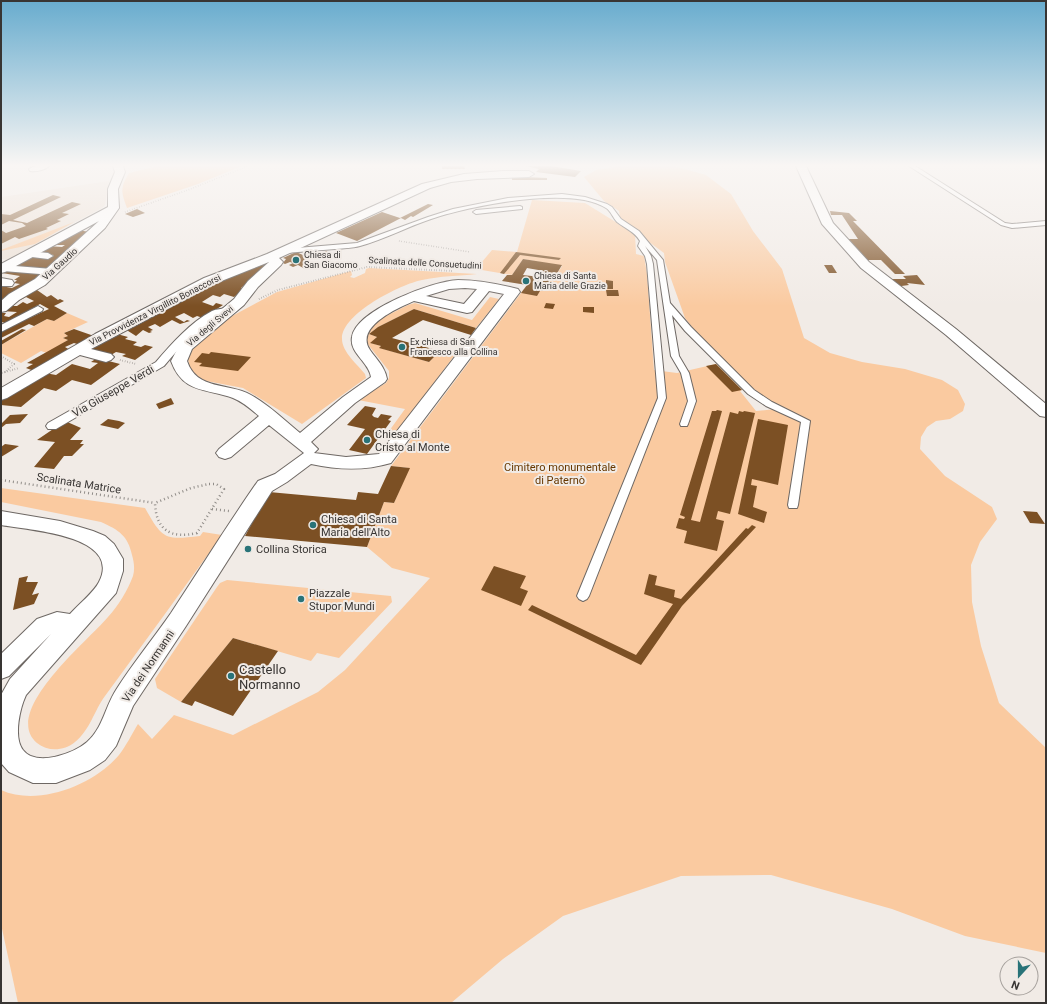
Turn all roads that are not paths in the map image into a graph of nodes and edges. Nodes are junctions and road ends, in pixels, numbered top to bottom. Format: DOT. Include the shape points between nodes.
graph roads {
  1 [pos="108,213"];
  2 [pos="368,213"];
  3 [pos="446,213"];
  4 [pos="480,213"];
  5 [pos="614,213"];
  6 [pos="823,213"];
  7 [pos="985,213"];
  8 [pos="107,217"];
  9 [pos="1046,223"];
  10 [pos="82,224"];
  11 [pos="410,225"];
  12 [pos="643,241"];
  13 [pos="285,251"];
  14 [pos="26,254"];
  15 [pos="48,256"];
  16 [pos="271,257"];
  17 [pos="2,268"];
  18 [pos="52,272"];
  19 [pos="483,282"];
  20 [pos="413,297"];
  21 [pos="3,304"];
  22 [pos="667,304"];
  23 [pos="38,309"];
  24 [pos="227,311"];
  25 [pos="1,329"];
  26 [pos="78,350"];
  27 [pos="106,357"];
  28 [pos="1,395"];
  29 [pos="1046,412"];
  30 [pos="269,416"];
  31 [pos="684,424"];
  32 [pos="52,426"];
  33 [pos="304,450"];
  34 [pos="225,453"];
  35 [pos="793,504"];
  36 [pos="1,518"];
  37 [pos="583,596"];
  38 [pos="74,624"];
  39 [pos="1,669"];
  1 -- 8 [label="street"];
  2 -- 13 [label="street, Via Provvidenza Virgillito Bonaccorsi"];
  3 -- 11 [label="lane"];
  4 -- 11 [label="lane"];
  5 -- 12 [label="lane" via="617,219 639,234"];
  6 -- 29 [label="street" via="828,224 865,265 951,332"];
  7 -- 9 [label="lane" via="1002,224 1012,226"];
  8 -- 10 [label="street"];
  8 -- 10 [label="street"];
  8 -- 18 [label="street, Via Gaudio"];
  10 -- 14 [label="street"];
  11 -- 13 [label="lane" via="350,246"];
  12 -- 22 [label="lane" via="660,260"];
  12 -- 37 [label="lane" via="641,246 650,264 662,398"];
  13 -- 16 [label="street, Via Provvidenza Virgillito Bonaccorsi"];
  14 -- 15 [label="street"];
  14 -- 17 [label="street"];
  16 -- 24 [label="street, Via degli Svevi" via="277,262"];
  16 -- 26 [label="street, Via Provvidenza Virgillito Bonaccorsi" via="209,281"];
  17 -- 18 [label="street"];
  18 -- 21 [label="street, Via Gaudio" via="36,285"];
  19 -- 20 [label="street" via="442,286"];
  19 -- 20 [label="street" via="467,309"];
  19 -- 33 [label="street" via="513,292 388,456 375,462 335,464"];
  20 -- 33 [label="street" via="372,320 363,328 359,336 362,348 378,369 380,376 349,400"];
  22 -- 31 [label="lane" via="675,356 685,374 692,401"];
  22 -- 35 [label="lane" via="688,329 751,392 769,404 806,421"];
  23 -- 25 [label="street"];
  24 -- 30 [label="street, Via degli Svevi" via="185,347 180,354 180,366 187,378 194,383 247,398"];
  24 -- 32 [label="street, Via Giuseppe Verdi" via="216,313 192,330 154,368"];
  26 -- 27 [label="street"];
  26 -- 28 [label="street, Via Provvidenza Virgillito Bonaccorsi"];
  30 -- 33 [label="street, Via degli Svevi"];
  30 -- 34 [label="street"];
  33 -- 38 [label="street, Via dei Normanni" via="281,478 265,486 256,499 124,699 107,738 96,751 81,761 56,770 33,770 18,763 11,756 6,738 6,718 11,700 18,687"];
  36 -- 38 [label="street, Via dei Normanni" via="88,536 98,541 110,554 114,564 113,576 108,586"];
  38 -- 39 [label="street" via="57,620 45,626"];
}
